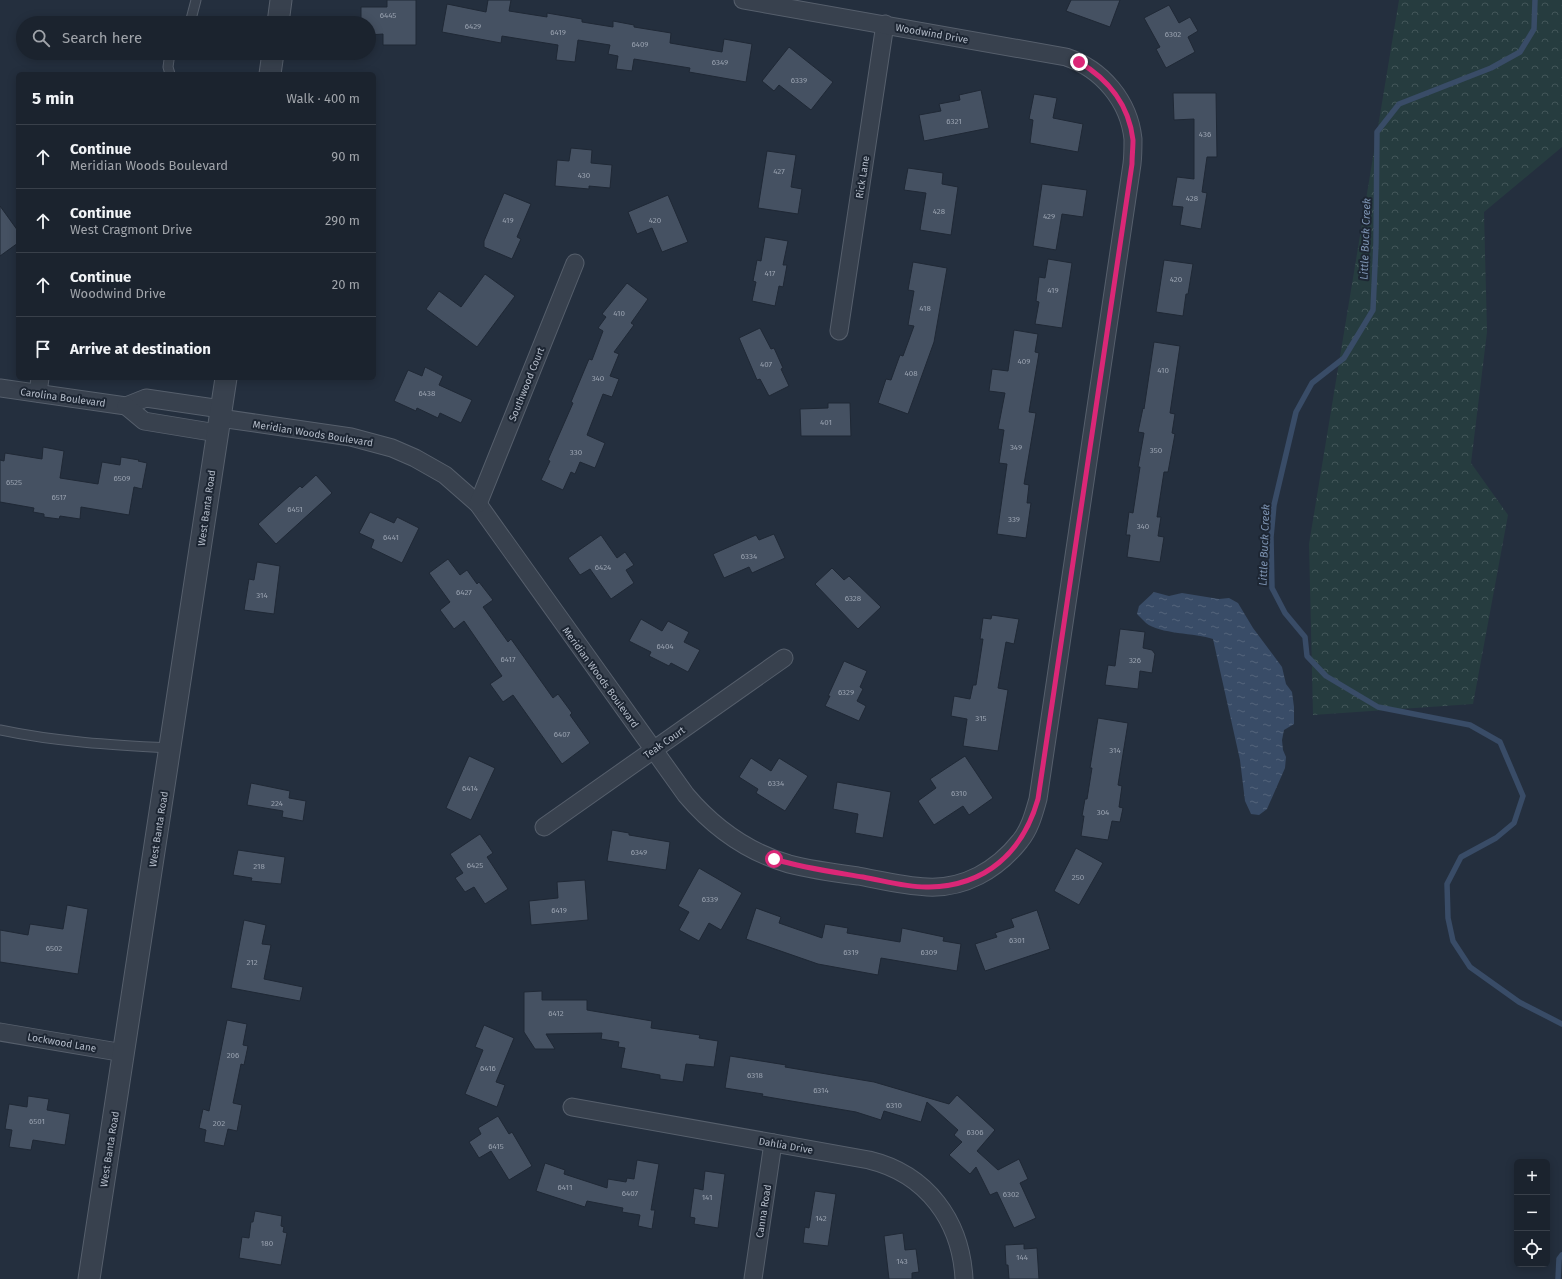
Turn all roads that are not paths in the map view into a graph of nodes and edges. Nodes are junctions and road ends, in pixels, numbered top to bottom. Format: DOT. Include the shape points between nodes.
graph roads {
  1 [pos="196,0"];
  2 [pos="281,0"];
  3 [pos="743,0"];
  4 [pos="192,16"];
  5 [pos="279,16"];
  6 [pos="885,24"];
  7 [pos="169,60"];
  8 [pos="169,72"];
  9 [pos="575,263"];
  10 [pos="839,331"];
  11 [pos="226,380"];
  12 [pos="39,386"];
  13 [pos="0,388"];
  14 [pos="126,406"];
  15 [pos="220,420"];
  16 [pos="478,504"];
  17 [pos="784,658"];
  18 [pos="0,730"];
  19 [pos="170,748"];
  20 [pos="654,750"];
  21 [pos="544,827"];
  22 [pos="1000,862"];
  23 [pos="0,1032"];
  24 [pos="124,1053"];
  25 [pos="572,1107"];
  26 [pos="773,1143"];
  27 [pos="89,1279"];
  28 [pos="753,1279"];
  29 [pos="964,1279"];
  1 -- 4 [label="lane"];
  2 -- 5 [label="street"];
  3 -- 6 [label="street, Woodwind Drive"];
  6 -- 10 [label="street, Rick Lane"];
  6 -- 22 [label="street, Woodwind Drive" via="1066,57 1079,62 1112,88 1125,109 1133,140 1131,172 1038,799 1034,814 1021,840"];
  7 -- 8 [label="lane"];
  9 -- 16 [label="street, Southwood Court"];
  11 -- 15 [label="street, West Banta Road"];
  12 -- 13 [label="street, Carolina Boulevard"];
  12 -- 14 [label="street, Carolina Boulevard"];
  14 -- 15 [label="street" via="146,398"];
  14 -- 15 [label="street" via="144,421"];
  15 -- 16 [label="street, Meridian Woods Boulevard" via="351,437 392,448 442,473"];
  15 -- 19 [label="street, West Banta Road"];
  16 -- 20 [label="street, Meridian Woods Boulevard"];
  17 -- 20 [label="street, Teak Court"];
  18 -- 19 [label="lane" via="32,737 103,745"];
  19 -- 24 [label="street, West Banta Road"];
  20 -- 21 [label="street, Teak Court"];
  20 -- 22 [label="street, Meridian Woods Boulevard" via="686,795 709,820 738,842 774,859 798,866 928,887 944,887 966,881"];
  23 -- 24 [label="street, Lockwood Lane"];
  24 -- 27 [label="street, West Banta Road"];
  25 -- 26 [label="street, Dahlia Drive"];
  26 -- 28 [label="street, Canna Road"];
  26 -- 29 [label="street, Dahlia Drive" via="869,1160 900,1171 921,1186 939,1204 952,1225 962,1259"];
}
